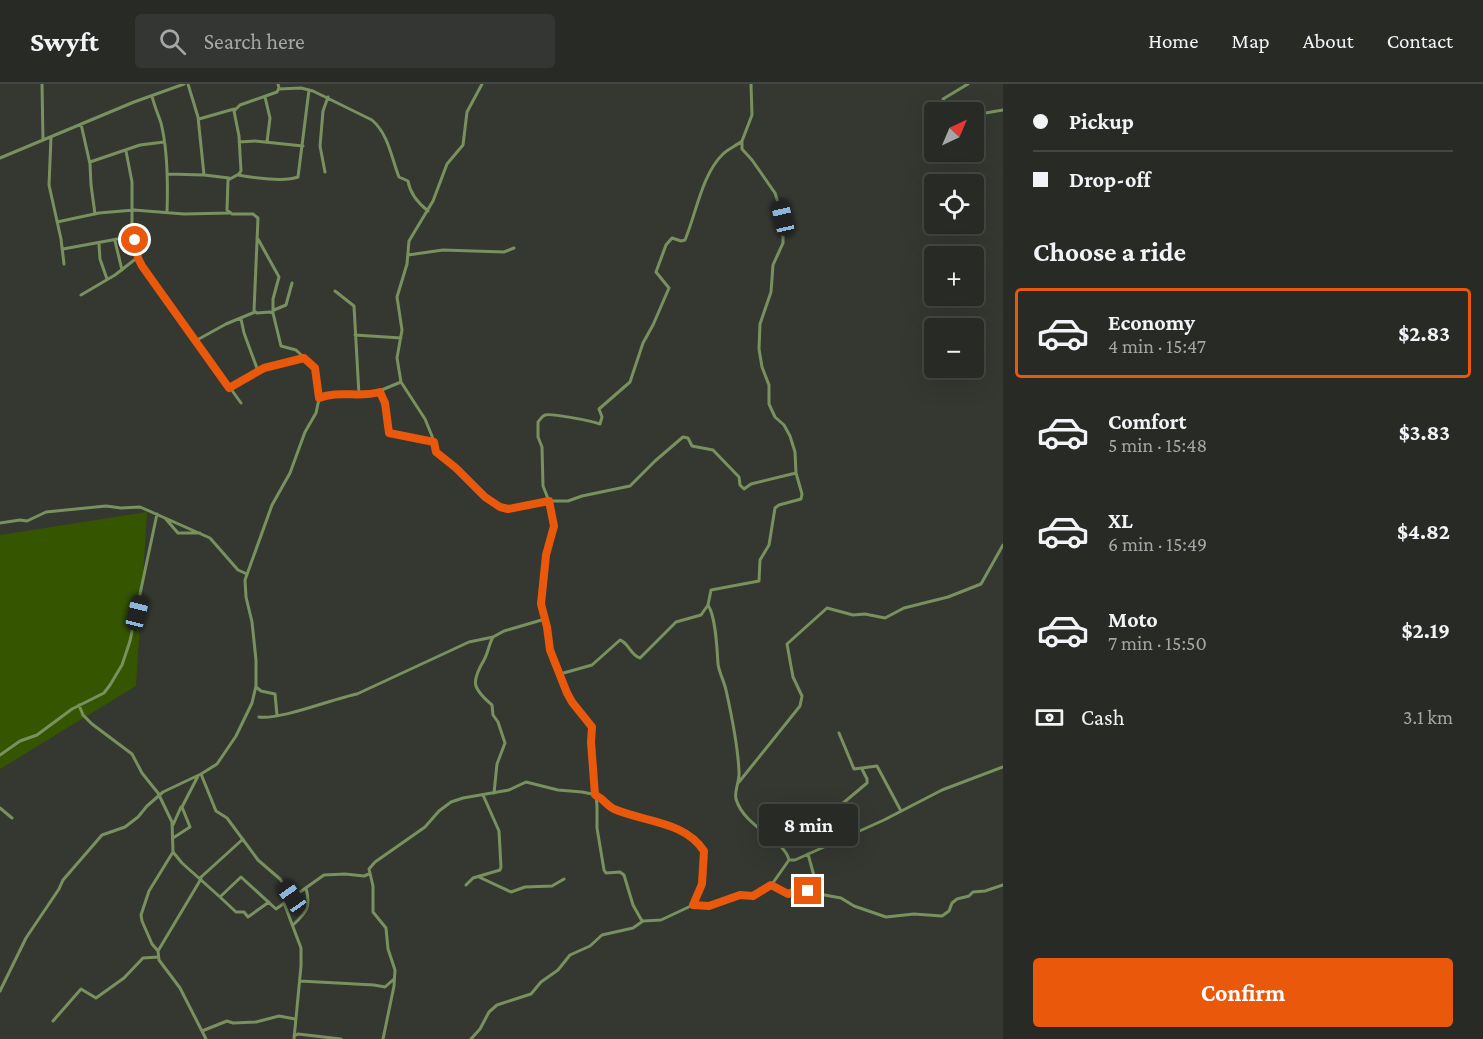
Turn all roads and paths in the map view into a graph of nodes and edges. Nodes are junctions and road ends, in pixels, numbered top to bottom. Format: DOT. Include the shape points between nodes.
graph roads {
  1 [pos="42,84"];
  2 [pos="186,84"];
  3 [pos="278,84"];
  4 [pos="482,84"];
  5 [pos="751,84"];
  6 [pos="968,84"];
  7 [pos="279,89"];
  8 [pos="309,90"];
  9 [pos="152,96"];
  10 [pos="265,97"];
  11 [pos="328,97"];
  12 [pos="945,102"];
  13 [pos="236,108"];
  14 [pos="1003,110"];
  15 [pos="984,113"];
  16 [pos="199,118"];
  17 [pos="81,124"];
  18 [pos="51,136"];
  19 [pos="43,140"];
  20 [pos="742,141"];
  21 [pos="164,142"];
  22 [pos="239,142"];
  23 [pos="267,142"];
  24 [pos="303,146"];
  25 [pos="126,151"];
  26 [pos="0,158"];
  27 [pos="90,162"];
  28 [pos="325,171"];
  29 [pos="167,174"];
  30 [pos="204,175"];
  31 [pos="237,175"];
  32 [pos="229,178"];
  33 [pos="132,210"];
  34 [pos="428,211"];
  35 [pos="167,213"];
  36 [pos="230,213"];
  37 [pos="95,214"];
  38 [pos="57,222"];
  39 [pos="134,236"];
  40 [pos="257,237"];
  41 [pos="115,241"];
  42 [pos="99,244"];
  43 [pos="514,248"];
  44 [pos="63,249"];
  45 [pos="408,255"];
  46 [pos="138,258"];
  47 [pos="64,264"];
  48 [pos="122,270"];
  49 [pos="107,280"];
  50 [pos="292,283"];
  51 [pos="335,291"];
  52 [pos="81,295"];
  53 [pos="274,311"];
  54 [pos="255,312"];
  55 [pos="241,319"];
  56 [pos="354,335"];
  57 [pos="401,338"];
  58 [pos="197,340"];
  59 [pos="304,358"];
  60 [pos="258,371"];
  61 [pos="401,382"];
  62 [pos="229,388"];
  63 [pos="380,392"];
  64 [pos="359,395"];
  65 [pos="319,398"];
  66 [pos="241,403"];
  67 [pos="434,442"];
  68 [pos="796,473"];
  69 [pos="549,501"];
  70 [pos="157,514"];
  71 [pos="165,517"];
  72 [pos="0,524"];
  73 [pos="201,533"];
  74 [pos="1003,545"];
  75 [pos="247,574"];
  76 [pos="708,605"];
  77 [pos="545,619"];
  78 [pos="493,637"];
  79 [pos="560,674"];
  80 [pos="256,686"];
  81 [pos="79,705"];
  82 [pos="277,715"];
  83 [pos="259,717"];
  84 [pos="839,733"];
  85 [pos="0,755"];
  86 [pos="1003,767"];
  87 [pos="862,769"];
  88 [pos="199,775"];
  89 [pos="739,782"];
  90 [pos="494,793"];
  91 [pos="159,795"];
  92 [pos="483,795"];
  93 [pos="595,795"];
  94 [pos="183,806"];
  95 [pos="0,808"];
  96 [pos="901,811"];
  97 [pos="12,818"];
  98 [pos="173,825"];
  99 [pos="855,833"];
  100 [pos="173,838"];
  101 [pos="243,839"];
  102 [pos="173,852"];
  103 [pos="808,854"];
  104 [pos="789,860"];
  105 [pos="369,874"];
  106 [pos="478,877"];
  107 [pos="201,879"];
  108 [pos="564,879"];
  109 [pos="816,884"];
  110 [pos="466,885"];
  111 [pos="771,885"];
  112 [pos="1003,885"];
  113 [pos="805,887"];
  114 [pos="306,888"];
  115 [pos="812,895"];
  116 [pos="220,897"];
  117 [pos="292,897"];
  118 [pos="269,902"];
  119 [pos="284,903"];
  120 [pos="693,905"];
  121 [pos="642,921"];
  122 [pos="293,925"];
  123 [pos="158,951"];
  124 [pos="158,957"];
  125 [pos="394,979"];
  126 [pos="300,981"];
  127 [pos="0,990"];
  128 [pos="295,1019"];
  129 [pos="53,1020"];
  130 [pos="202,1031"];
  131 [pos="295,1035"];
  132 [pos="206,1039"];
  133 [pos="341,1039"];
  134 [pos="383,1039"];
  135 [pos="471,1039"];
  1 -- 19 [label="street"];
  2 -- 9 [label="street"];
  2 -- 16 [label="street"];
  3 -- 7 [label="street"];
  4 -- 34 [label="street" via="467,112 463,145 447,164"];
  5 -- 20 [label="street" via="752,117"];
  6 -- 12 [label="street" via="943,99"];
  7 -- 8 [label="street"];
  7 -- 10 [label="street"];
  8 -- 11 [label="street"];
  8 -- 24 [label="street"];
  9 -- 17 [label="street"];
  9 -- 21 [label="street"];
  10 -- 13 [label="street"];
  10 -- 23 [label="street" via="270,118"];
  11 -- 28 [label="street" via="320,150"];
  11 -- 34 [label="street" via="364,114 380,127 399,177 408,181 413,195"];
  13 -- 16 [label="street"];
  13 -- 22 [label="street"];
  14 -- 15 [label="street"];
  16 -- 30 [label="street"];
  17 -- 18 [label="street"];
  17 -- 27 [label="street"];
  18 -- 19 [label="street"];
  18 -- 38 [label="street" via="49,185"];
  19 -- 26 [label="street"];
  20 -- 68 [label="street" via="743,152 776,193 783,218 783,243 773,265 771,292 760,324 759,349 769,385 769,405 790,436"];
  20 -- 69 [label="street" via="724,152 716,163 701,192 685,240 672,238 666,245 656,272 669,288 630,382 599,408 599,424 549,414 538,421 543,486"];
  21 -- 25 [label="street"];
  21 -- 29 [label="street"];
  22 -- 23 [label="street"];
  22 -- 31 [label="street" via="241,171"];
  23 -- 24 [label="street"];
  24 -- 31 [label="street" via="297,178"];
  25 -- 27 [label="street"];
  25 -- 33 [label="street"];
  27 -- 37 [label="street"];
  29 -- 30 [label="street"];
  29 -- 35 [label="street"];
  30 -- 32 [label="street"];
  31 -- 32 [label="street"];
  32 -- 36 [label="street"];
  33 -- 35 [label="street"];
  33 -- 37 [label="street"];
  33 -- 39 [label="street"];
  34 -- 45 [label="street" via="410,238"];
  35 -- 36 [label="street"];
  36 -- 40 [label="street" via="256,215"];
  37 -- 38 [label="street"];
  38 -- 44 [label="street"];
  39 -- 41 [label="street"];
  39 -- 46 [label="street"];
  40 -- 53 [label="street" via="279,277"];
  40 -- 54 [label="street"];
  41 -- 42 [label="street"];
  41 -- 48 [label="street"];
  42 -- 44 [label="street"];
  42 -- 49 [label="street"];
  43 -- 45 [label="street" via="504,252 443,250"];
  44 -- 47 [label="street"];
  45 -- 57 [label="street" via="396,301"];
  46 -- 48 [label="street"];
  46 -- 58 [label="street"];
  48 -- 49 [label="street"];
  49 -- 52 [label="street"];
  50 -- 53 [label="street" via="286,305"];
  51 -- 56 [label="street" via="354,305"];
  53 -- 54 [label="street"];
  53 -- 59 [label="street" via="281,346 296,350"];
  54 -- 55 [label="street"];
  55 -- 58 [label="street"];
  55 -- 60 [label="street"];
  56 -- 57 [label="street"];
  56 -- 64 [label="street"];
  57 -- 61 [label="street" via="397,362"];
  58 -- 62 [label="street"];
  59 -- 60 [label="street"];
  59 -- 65 [label="street" via="315,368"];
  60 -- 62 [label="street"];
  61 -- 63 [label="street"];
  61 -- 67 [label="street" via="425,419"];
  62 -- 66 [label="street"];
  63 -- 64 [label="street"];
  63 -- 67 [label="street" via="389,433"];
  64 -- 65 [label="street"];
  65 -- 75 [label="street"];
  67 -- 69 [label="street" via="436,452 500,507"];
  68 -- 69 [label="street" via="744,489 739,477 713,450 692,446 683,437 630,486 568,501"];
  68 -- 76 [label="street" via="801,499 775,508 769,545 760,560 759,581 711,590"];
  69 -- 77 [label="street" via="554,523 541,597"];
  70 -- 71 [label="street"];
  70 -- 72 [label="street" via="136,506 106,506 46,512 27,521"];
  70 -- 81 [label="street" via="122,665 104,693"];
  71 -- 73 [label="street"];
  71 -- 73 [label="street" via="178,533"];
  73 -- 75 [label="street"];
  74 -- 89 [label="street" via="985,580 948,597 904,608 885,618 831,608 822,611 787,644 793,677 802,696 800,706"];
  75 -- 80 [label="street" via="245,588 252,622"];
  76 -- 79 [label="street" via="699,617 676,622 640,658 620,640 592,665"];
  76 -- 89 [label="street" via="735,735"];
  77 -- 78 [label="street"];
  77 -- 79 [label="street" via="549,647"];
  78 -- 82 [label="street" via="469,642 357,693"];
  78 -- 90 [label="street" via="477,668 476,680 480,694 492,705 505,743 497,764"];
  79 -- 93 [label="street" via="572,702 592,727"];
  80 -- 82 [label="street" via="275,694"];
  80 -- 88 [label="street" via="250,708 231,744 217,764"];
  81 -- 85 [label="street"];
  81 -- 91 [label="street" via="92,724 132,754"];
  82 -- 83 [label="street"];
  84 -- 87 [label="street" via="854,769"];
  86 -- 96 [label="street" via="942,790"];
  87 -- 96 [label="street" via="877,767"];
  87 -- 99 [label="street" via="867,783 842,805"];
  88 -- 91 [label="street"];
  88 -- 94 [label="street"];
  88 -- 101 [label="street" via="216,811 227,818"];
  89 -- 104 [label="street" via="736,798 743,811 787,853"];
  90 -- 92 [label="street"];
  90 -- 93 [label="street" via="527,782"];
  91 -- 98 [label="street"];
  91 -- 127 [label="street" via="125,827 102,835 63,880 26,938"];
  92 -- 105 [label="street" via="458,799 444,807 425,827 375,862"];
  92 -- 106 [label="street" via="499,831 502,863 500,870"];
  93 -- 120 [label="street" via="615,809 657,821 694,838 704,851 702,884"];
  93 -- 121 [label="street" via="603,870 624,874"];
  94 -- 98 [label="street"];
  94 -- 100 [label="street" via="190,827"];
  95 -- 97 [label="street"];
  96 -- 99 [label="street"];
  98 -- 100 [label="street"];
  99 -- 103 [label="street"];
  100 -- 102 [label="street"];
  101 -- 107 [label="street"];
  101 -- 117 [label="street"];
  102 -- 107 [label="street"];
  102 -- 123 [label="street" via="149,891 141,915 143,929"];
  103 -- 104 [label="street"];
  103 -- 109 [label="street"];
  104 -- 111 [label="street"];
  105 -- 114 [label="street" via="324,875"];
  105 -- 125 [label="street" via="373,886 372,912 386,928"];
  106 -- 108 [label="street" via="511,892 552,886"];
  106 -- 110 [label="street"];
  107 -- 116 [label="street"];
  107 -- 123 [label="street"];
  109 -- 112 [label="street" via="821,895 841,898 889,918 913,914 942,916 957,899"];
  109 -- 113 [label="street"];
  111 -- 113 [label="street" via="789,894"];
  111 -- 120 [label="street" via="753,896 740,895 709,906"];
  113 -- 115 [label="street"];
  114 -- 117 [label="street"];
  114 -- 122 [label="street" via="309,904"];
  116 -- 118 [label="street" via="236,912 248,916"];
  116 -- 118 [label="street" via="240,877"];
  117 -- 119 [label="street"];
  118 -- 119 [label="street" via="276,909"];
  119 -- 122 [label="street"];
  120 -- 121 [label="street" via="661,920"];
  121 -- 135 [label="street" via="633,928 604,934 570,955 531,994 497,1005"];
  122 -- 126 [label="street" via="301,948"];
  123 -- 124 [label="street"];
  124 -- 129 [label="street" via="142,958 124,978 96,998 81,989"];
  124 -- 130 [label="street" via="180,988"];
  125 -- 126 [label="street" via="385,987"];
  125 -- 134 [label="street"];
  126 -- 128 [label="street"];
  128 -- 130 [label="street" via="279,1016 262,1022 227,1021"];
  128 -- 131 [label="street"];
  130 -- 132 [label="street"];
  131 -- 133 [label="street"];
}
